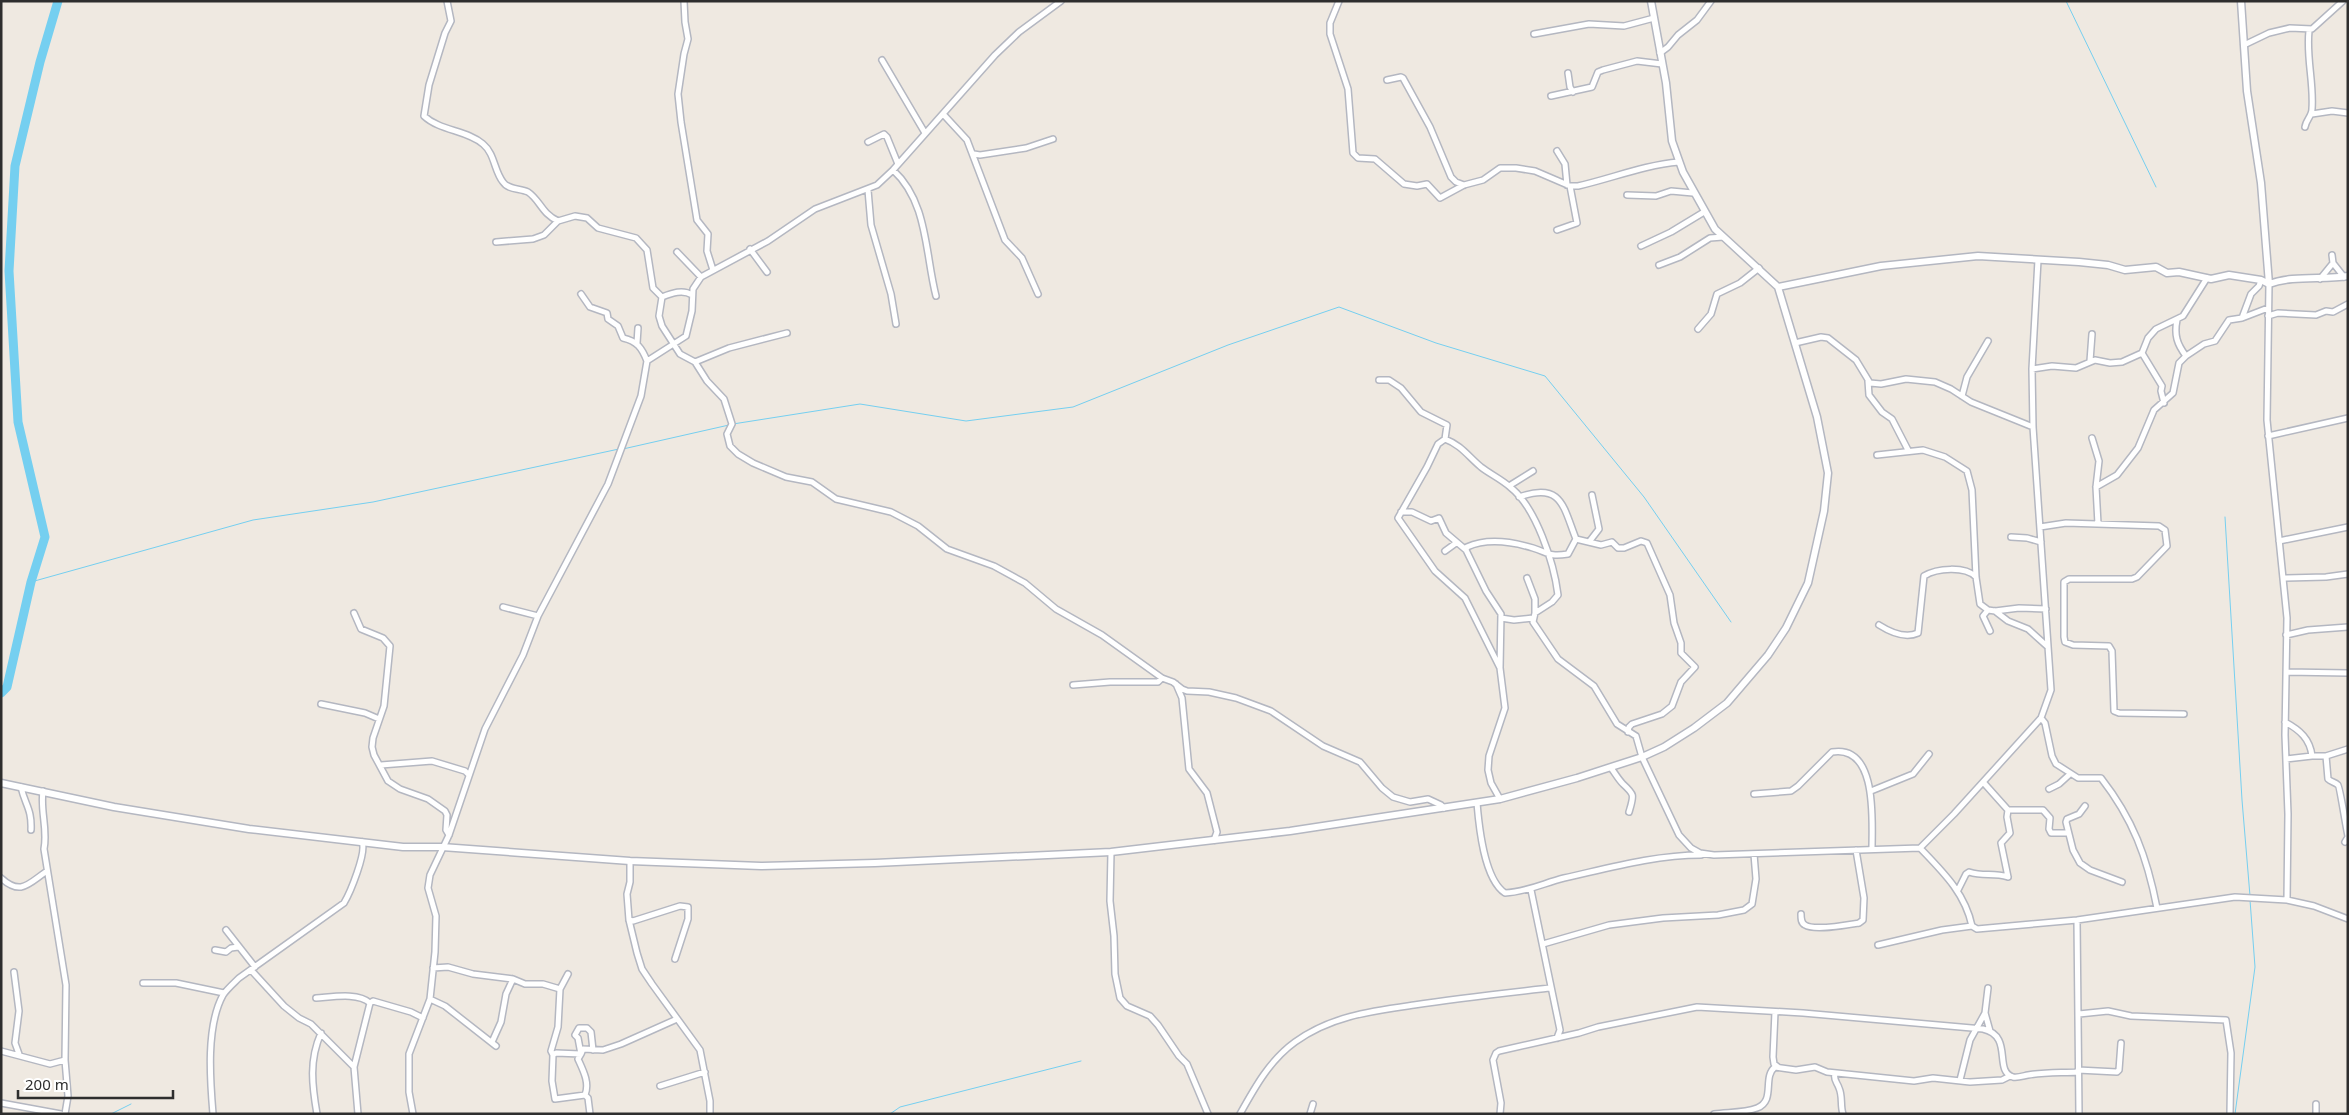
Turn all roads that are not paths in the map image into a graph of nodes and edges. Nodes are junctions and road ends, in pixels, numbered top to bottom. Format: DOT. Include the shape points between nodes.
graph roads {
  1 [pos="447,1"];
  2 [pos="684,1"];
  3 [pos="1061,1"];
  4 [pos="1339,1"];
  5 [pos="1651,1"];
  6 [pos="1711,1"];
  7 [pos="2241,1"];
  8 [pos="2343,1"];
  9 [pos="1654,18"];
  10 [pos="2309,31"];
  11 [pos="1534,34"];
  12 [pos="2244,46"];
  13 [pos="1660,53"];
  14 [pos="882,60"];
  15 [pos="1662,64"];
  16 [pos="1568,73"];
  17 [pos="1388,80"];
  18 [pos="1573,92"];
  19 [pos="1551,96"];
  20 [pos="2348,113"];
  21 [pos="943,114"];
  22 [pos="2312,114"];
  23 [pos="2305,127"];
  24 [pos="925,133"];
  25 [pos="1052,139"];
  26 [pos="868,142"];
  27 [pos="1557,151"];
  28 [pos="974,154"];
  29 [pos="1679,162"];
  30 [pos="898,164"];
  31 [pos="893,170"];
  32 [pos="1464,185"];
  33 [pos="1568,186"];
  34 [pos="868,190"];
  35 [pos="1693,193"];
  36 [pos="1627,195"];
  37 [pos="1704,212"];
  38 [pos="558,221"];
  39 [pos="1557,230"];
  40 [pos="1722,237"];
  41 [pos="496,242"];
  42 [pos="1641,246"];
  43 [pos="750,249"];
  44 [pos="677,252"];
  45 [pos="2332,254"];
  46 [pos="2038,260"];
  47 [pos="2333,263"];
  48 [pos="1659,265"];
  49 [pos="1759,268"];
  50 [pos="713,270"];
  51 [pos="768,272"];
  52 [pos="701,276"];
  53 [pos="2346,276"];
  54 [pos="2207,278"];
  55 [pos="2319,279"];
  56 [pos="2261,280"];
  57 [pos="2269,284"];
  58 [pos="1778,287"];
  59 [pos="581,294"];
  60 [pos="1038,294"];
  61 [pos="692,296"];
  62 [pos="936,296"];
  63 [pos="662,298"];
  64 [pos="2348,304"];
  65 [pos="2268,308"];
  66 [pos="2268,316"];
  67 [pos="2242,318"];
  68 [pos="2177,320"];
  69 [pos="896,324"];
  70 [pos="638,328"];
  71 [pos="1698,329"];
  72 [pos="787,333"];
  73 [pos="2092,334"];
  74 [pos="1988,341"];
  75 [pos="1795,342"];
  76 [pos="636,343"];
  77 [pos="674,345"];
  78 [pos="2142,353"];
  79 [pos="2186,356"];
  80 [pos="648,361"];
  81 [pos="2090,361"];
  82 [pos="694,362"];
  83 [pos="2032,369"];
  84 [pos="1380,380"];
  85 [pos="1867,381"];
  86 [pos="1962,396"];
  87 [pos="2164,403"];
  88 [pos="2348,418"];
  89 [pos="2033,427"];
  90 [pos="2268,436"];
  91 [pos="2092,438"];
  92 [pos="1445,439"];
  93 [pos="1908,450"];
  94 [pos="1876,456"];
  95 [pos="1533,471"];
  96 [pos="1509,486"];
  97 [pos="2096,487"];
  98 [pos="1592,495"];
  99 [pos="1519,497"];
  100 [pos="1401,512"];
  101 [pos="2098,524"];
  102 [pos="2040,527"];
  103 [pos="2348,527"];
  104 [pos="2011,537"];
  105 [pos="1576,539"];
  106 [pos="2279,541"];
  107 [pos="1589,542"];
  108 [pos="2041,542"];
  109 [pos="1456,543"];
  110 [pos="1466,550"];
  111 [pos="1445,551"];
  112 [pos="1550,556"];
  113 [pos="2348,574"];
  114 [pos="1976,577"];
  115 [pos="1527,578"];
  116 [pos="2284,578"];
  117 [pos="503,607"];
  118 [pos="2046,609"];
  119 [pos="1988,610"];
  120 [pos="1995,611"];
  121 [pos="354,613"];
  122 [pos="538,616"];
  123 [pos="1534,616"];
  124 [pos="1501,618"];
  125 [pos="1879,625"];
  126 [pos="2348,627"];
  127 [pos="1990,631"];
  128 [pos="2286,635"];
  129 [pos="2048,647"];
  130 [pos="1500,668"];
  131 [pos="2286,672"];
  132 [pos="2348,674"];
  133 [pos="1162,678"];
  134 [pos="1176,684"];
  135 [pos="1073,685"];
  136 [pos="321,704"];
  137 [pos="2184,714"];
  138 [pos="2041,718"];
  139 [pos="379,719"];
  140 [pos="2285,722"];
  141 [pos="1628,732"];
  142 [pos="2348,750"];
  143 [pos="1929,754"];
  144 [pos="2312,756"];
  145 [pos="2326,756"];
  146 [pos="1642,757"];
  147 [pos="2286,759"];
  148 [pos="381,765"];
  149 [pos="1610,768"];
  150 [pos="2070,774"];
  151 [pos="468,775"];
  152 [pos="1983,782"];
  153 [pos="1,783"];
  154 [pos="21,787"];
  155 [pos="2049,789"];
  156 [pos="1871,791"];
  157 [pos="43,792"];
  158 [pos="1754,794"];
  159 [pos="1500,799"];
  160 [pos="1477,803"];
  161 [pos="2085,806"];
  162 [pos="1444,808"];
  163 [pos="2008,810"];
  164 [pos="1629,812"];
  165 [pos="31,830"];
  166 [pos="2068,833"];
  167 [pos="449,835"];
  168 [pos="2347,838"];
  169 [pos="1214,840"];
  170 [pos="362,842"];
  171 [pos="442,847"];
  172 [pos="1920,848"];
  173 [pos="1856,850"];
  174 [pos="1872,850"];
  175 [pos="1111,852"];
  176 [pos="1754,854"];
  177 [pos="1714,855"];
  178 [pos="630,861"];
  179 [pos="47,871"];
  180 [pos="1,878"];
  181 [pos="2122,882"];
  182 [pos="1530,890"];
  183 [pos="1958,890"];
  184 [pos="2287,900"];
  185 [pos="2157,908"];
  186 [pos="1801,914"];
  187 [pos="2348,919"];
  188 [pos="629,920"];
  189 [pos="2077,920"];
  190 [pos="1972,926"];
  191 [pos="226,930"];
  192 [pos="1542,944"];
  193 [pos="1878,946"];
  194 [pos="238,947"];
  195 [pos="215,950"];
  196 [pos="675,960"];
  197 [pos="433,968"];
  198 [pos="253,969"];
  199 [pos="14,972"];
  200 [pos="568,974"];
  201 [pos="513,979"];
  202 [pos="143,983"];
  203 [pos="1550,988"];
  204 [pos="1988,988"];
  205 [pos="560,989"];
  206 [pos="224,993"];
  207 [pos="316,998"];
  208 [pos="430,998"];
  209 [pos="370,1004"];
  210 [pos="1775,1012"];
  211 [pos="1985,1013"];
  212 [pos="2079,1014"];
  213 [pos="423,1018"];
  214 [pos="677,1019"];
  215 [pos="1976,1029"];
  216 [pos="1560,1030"];
  217 [pos="1990,1030"];
  218 [pos="321,1032"];
  219 [pos="1567,1035"];
  220 [pos="1557,1038"];
  221 [pos="2121,1042"];
  222 [pos="593,1050"];
  223 [pos="1,1051"];
  224 [pos="19,1054"];
  225 [pos="581,1054"];
  226 [pos="553,1055"];
  227 [pos="65,1060"];
  228 [pos="58,1064"];
  229 [pos="354,1067"];
  230 [pos="1778,1067"];
  231 [pos="66,1071"];
  232 [pos="2078,1071"];
  233 [pos="705,1072"];
  234 [pos="1834,1073"];
  235 [pos="2010,1076"];
  236 [pos="1960,1080"];
  237 [pos="660,1086"];
  238 [pos="585,1095"];
  239 [pos="1,1103"];
  240 [pos="1313,1104"];
  241 [pos="2316,1104"];
  242 [pos="1759,1111"];
  243 [pos="61,1114"];
  244 [pos="65,1114"];
  245 [pos="213,1114"];
  246 [pos="317,1114"];
  247 [pos="358,1114"];
  248 [pos="413,1114"];
  249 [pos="590,1114"];
  250 [pos="710,1114"];
  251 [pos="1208,1114"];
  252 [pos="1240,1114"];
  253 [pos="1310,1114"];
  254 [pos="1500,1114"];
  255 [pos="1714,1114"];
  256 [pos="1843,1114"];
  257 [pos="2079,1114"];
  258 [pos="2230,1114"];
  259 [pos="2316,1114"];
  1 -- 38 [label="street" via="451,21 429,85 424,116 482,143 490,151 503,182 526,191 542,211"];
  2 -- 50 [label="street" via="688,39 678,94 681,122 697,220 708,234 707,251"];
  3 -- 21 [label="street" via="1019,32"];
  4 -- 32 [label="street" via="1330,23 1330,34 1348,89 1353,153 1358,158 1375,159 1404,184 1427,184 1440,198"];
  5 -- 9 [label="street"];
  6 -- 13 [label="street" via="1697,20"];
  7 -- 12 [label="street"];
  8 -- 10 [label="street"];
  9 -- 11 [label="street" via="1624,26 1589,24"];
  9 -- 13 [label="street"];
  10 -- 12 [label="street" via="2290,28 2269,33"];
  10 -- 22 [label="street"];
  12 -- 57 [label="street"];
  13 -- 15 [label="street"];
  14 -- 24 [label="street"];
  15 -- 18 [label="street" via="1637,61 1603,70 1598,72 1592,87"];
  15 -- 29 [label="street" via="1672,141"];
  16 -- 18 [label="street"];
  17 -- 32 [label="street" via="1403,78 1451,177"];
  18 -- 19 [label="street"];
  20 -- 22 [label="street"];
  21 -- 24 [label="street"];
  21 -- 28 [label="street" via="967,140"];
  22 -- 23 [label="street"];
  24 -- 30 [label="street"];
  25 -- 28 [label="street" via="1026,148"];
  26 -- 30 [label="street" via="884,134"];
  27 -- 33 [label="street" via="1565,164"];
  28 -- 60 [label="street" via="982,184 992,201 1005,240 1022,258"];
  29 -- 33 [label="street" via="1656,164 1587,184"];
  29 -- 35 [label="street"];
  30 -- 31 [label="street"];
  31 -- 34 [label="street"];
  31 -- 62 [label="street" via="906,181 919,211"];
  32 -- 33 [label="street" via="1483,180 1500,168 1516,168 1535,171"];
  33 -- 39 [label="street" via="1577,223"];
  34 -- 43 [label="street" via="815,209 768,241"];
  34 -- 69 [label="street" via="871,225"];
  35 -- 36 [label="street" via="1671,190 1656,196"];
  35 -- 37 [label="street"];
  37 -- 40 [label="street"];
  37 -- 42 [label="street"];
  38 -- 41 [label="street" via="544,235 533,239"];
  38 -- 63 [label="street" via="575,216 587,218 598,228 636,238 647,250 653,288"];
  40 -- 48 [label="street" via="1710,238 1688,253"];
  40 -- 49 [label="street"];
  43 -- 50 [label="street"];
  43 -- 51 [label="street"];
  44 -- 52 [label="street"];
  45 -- 47 [label="street"];
  46 -- 54 [label="street" via="2108,265 2125,270 2156,268 2167,273"];
  46 -- 58 [label="street" via="1978,256 1926,260 1843,272"];
  46 -- 83 [label="street"];
  47 -- 53 [label="street"];
  47 -- 55 [label="street"];
  49 -- 58 [label="street"];
  49 -- 71 [label="street" via="1740,283 1717,294 1711,314"];
  50 -- 52 [label="street"];
  52 -- 61 [label="street"];
  53 -- 55 [label="street"];
  54 -- 56 [label="street" via="2229,275"];
  54 -- 68 [label="street"];
  55 -- 57 [label="street" via="2279,280"];
  56 -- 57 [label="street"];
  56 -- 67 [label="street" via="2251,294"];
  57 -- 65 [label="street"];
  58 -- 75 [label="street"];
  59 -- 76 [label="street" via="590,307 606,313 608,319 618,326 623,338"];
  61 -- 63 [label="street" via="687,292 672,293"];
  61 -- 77 [label="street" via="686,336"];
  63 -- 77 [label="street" via="659,316"];
  64 -- 66 [label="street" via="2333,312 2316,315 2278,312"];
  65 -- 66 [label="street"];
  65 -- 67 [label="street"];
  66 -- 90 [label="street"];
  67 -- 79 [label="street" via="2226,322 2215,341"];
  68 -- 78 [label="street" via="2156,330 2148,338"];
  68 -- 79 [label="street" via="2177,344"];
  70 -- 76 [label="street"];
  72 -- 82 [label="street" via="729,348"];
  73 -- 81 [label="street"];
  74 -- 86 [label="street" via="1967,377"];
  75 -- 85 [label="street" via="1828,338 1856,360"];
  75 -- 146 [label="street" via="1817,417 1828,473 1824,511 1808,583 1786,628 1727,703 1687,732"];
  76 -- 80 [label="street"];
  77 -- 80 [label="street"];
  77 -- 82 [label="street" via="680,354"];
  78 -- 81 [label="street" via="2122,362"];
  78 -- 87 [label="street" via="2162,386"];
  79 -- 87 [label="street" via="2179,363 2173,393"];
  80 -- 122 [label="street" via="641,396 608,484"];
  81 -- 83 [label="street" via="2076,368 2052,366"];
  82 -- 133 [label="street" via="724,399 732,424 727,434 730,446 738,454 786,477 812,482 836,500 884,509 912,522 947,549 994,566 1025,583 1056,609 1102,635"];
  83 -- 89 [label="street"];
  84 -- 92 [label="street" via="1388,380 1401,388 1421,412 1447,425"];
  85 -- 86 [label="street" via="1875,385 1906,379 1935,382"];
  85 -- 93 [label="street" via="1869,395 1892,419"];
  86 -- 89 [label="street"];
  87 -- 97 [label="street" via="2154,410 2138,448 2117,475"];
  88 -- 90 [label="street"];
  89 -- 102 [label="street"];
  90 -- 106 [label="street"];
  91 -- 97 [label="street" via="2099,461"];
  92 -- 96 [label="street" via="1463,448 1481,467"];
  92 -- 100 [label="street" via="1438,444"];
  93 -- 94 [label="street"];
  93 -- 114 [label="street" via="1932,451 1966,471 1972,490"];
  95 -- 96 [label="street"];
  96 -- 99 [label="street"];
  97 -- 101 [label="street"];
  98 -- 107 [label="street" via="1599,528"];
  99 -- 105 [label="street" via="1539,491 1556,496 1562,502"];
  99 -- 112 [label="street"];
  100 -- 109 [label="street" via="1412,512 1431,521 1439,518 1443,529"];
  100 -- 130 [label="street" via="1398,518 1401,526 1411,535 1427,561 1465,598"];
  101 -- 102 [label="street" via="2066,523"];
  101 -- 137 [label="street" via="2159,526 2165,530 2168,546 2137,577 2069,579 2064,582 2065,642 2109,646 2112,651 2114,710 2119,713"];
  102 -- 108 [label="street"];
  103 -- 106 [label="street"];
  104 -- 108 [label="street"];
  105 -- 107 [label="street"];
  105 -- 112 [label="street" via="1568,554"];
  106 -- 116 [label="street"];
  107 -- 141 [label="street" via="1601,545 1612,542 1618,548 1641,541 1647,543 1670,595 1681,653 1695,667 1681,682 1672,706 1662,714 1632,724"];
  108 -- 118 [label="street"];
  109 -- 110 [label="street"];
  109 -- 111 [label="street"];
  110 -- 112 [label="street" via="1475,543 1495,542 1518,544"];
  110 -- 124 [label="street"];
  112 -- 123 [label="street" via="1558,595"];
  113 -- 116 [label="street"];
  114 -- 119 [label="street" via="1980,604"];
  114 -- 125 [label="street" via="1966,571 1949,570 1924,576 1918,633 1914,635 1889,632"];
  115 -- 123 [label="street" via="1535,599"];
  116 -- 128 [label="street"];
  117 -- 122 [label="street"];
  118 -- 120 [label="street"];
  118 -- 129 [label="street"];
  119 -- 120 [label="street"];
  119 -- 127 [label="street" via="1984,616"];
  120 -- 129 [label="street" via="2008,622 2028,629"];
  121 -- 139 [label="street" via="361,628 383,638 390,646 384,706"];
  122 -- 151 [label="street" via="523,656 485,729"];
  123 -- 124 [label="street" via="1514,620"];
  123 -- 141 [label="street" via="1533,622 1558,659 1594,686 1616,724"];
  124 -- 130 [label="street"];
  126 -- 128 [label="street"];
  128 -- 131 [label="street"];
  129 -- 138 [label="street" via="2051,690"];
  130 -- 159 [label="street" via="1505,708 1489,756 1488,770"];
  131 -- 132 [label="street"];
  131 -- 140 [label="street"];
  133 -- 134 [label="street"];
  133 -- 135 [label="street" via="1158,682"];
  134 -- 162 [label="street" via="1187,691 1236,698 1271,711 1323,746 1360,762 1393,797 1410,802 1428,799"];
  134 -- 169 [label="street" via="1182,698 1189,769 1207,793 1217,832"];
  136 -- 139 [label="street"];
  138 -- 150 [label="street" via="2056,764"];
  138 -- 152 [label="street"];
  139 -- 148 [label="street" via="372,747"];
  140 -- 144 [label="street" via="2308,740"];
  140 -- 147 [label="street"];
  141 -- 146 [label="street" via="1638,740"];
  142 -- 145 [label="street"];
  143 -- 156 [label="street" via="1913,774"];
  144 -- 145 [label="street"];
  144 -- 147 [label="street"];
  145 -- 168 [label="street" via="2328,779 2341,790"];
  146 -- 149 [label="street"];
  146 -- 177 [label="street" via="1680,835 1691,848"];
  147 -- 184 [label="street"];
  148 -- 151 [label="street" via="432,761 465,771"];
  148 -- 167 [label="street" via="388,781 428,799 445,811"];
  149 -- 159 [label="street"];
  149 -- 164 [label="street" via="1632,791"];
  150 -- 155 [label="street"];
  150 -- 185 [label="street" via="2078,778 2100,778 2115,797 2141,846"];
  151 -- 167 [label="street"];
  152 -- 163 [label="street"];
  152 -- 172 [label="street"];
  153 -- 154 [label="street"];
  154 -- 157 [label="street"];
  154 -- 165 [label="street" via="29,805"];
  156 -- 158 [label="street" via="1860,764 1839,751 1832,752 1791,790"];
  156 -- 174 [label="street"];
  157 -- 170 [label="street" via="250,829"];
  157 -- 179 [label="street"];
  159 -- 160 [label="street"];
  160 -- 162 [label="street"];
  160 -- 182 [label="street" via="1479,827 1494,882 1505,892"];
  161 -- 166 [label="street" via="2079,814 2067,819"];
  162 -- 169 [label="street"];
  163 -- 166 [label="street" via="2043,810 2050,818 2051,833"];
  163 -- 183 [label="street" via="2010,834 2001,843 2008,877 1998,873 1982,875 1970,872"];
  166 -- 181 [label="street" via="2080,863"];
  167 -- 171 [label="street"];
  169 -- 175 [label="street"];
  170 -- 171 [label="street"];
  170 -- 198 [label="street" via="362,855 344,904"];
  171 -- 178 [label="street"];
  171 -- 197 [label="street" via="428,888 436,916"];
  172 -- 174 [label="street"];
  172 -- 183 [label="street"];
  173 -- 174 [label="street"];
  173 -- 176 [label="street"];
  173 -- 186 [label="street" via="1864,920 1814,928 1802,922"];
  175 -- 178 [label="street" via="808,865"];
  175 -- 251 [label="street" via="1110,901 1115,974 1120,998 1127,1006 1150,1016 1158,1025 1187,1064"];
  176 -- 177 [label="street"];
  176 -- 192 [label="street" via="1755,894 1752,904 1744,910 1609,925"];
  177 -- 182 [label="street" via="1630,863"];
  178 -- 188 [label="street"];
  179 -- 180 [label="street" via="23,887 11,887"];
  179 -- 227 [label="street" via="66,985"];
  182 -- 192 [label="street"];
  183 -- 190 [label="street"];
  184 -- 185 [label="street" via="2235,897"];
  184 -- 187 [label="street"];
  185 -- 189 [label="street"];
  188 -- 196 [label="street" via="680,906 688,907 688,919"];
  188 -- 214 [label="street" via="642,969"];
  189 -- 190 [label="street" via="1992,929"];
  189 -- 212 [label="street"];
  190 -- 193 [label="street"];
  191 -- 194 [label="street"];
  192 -- 203 [label="street"];
  194 -- 195 [label="street" via="226,952"];
  194 -- 198 [label="street"];
  197 -- 201 [label="street" via="448,967"];
  197 -- 208 [label="street"];
  198 -- 206 [label="street"];
  198 -- 218 [label="street" via="284,1006"];
  199 -- 224 [label="street" via="19,1011 15,1043"];
  200 -- 205 [label="street"];
  201 -- 205 [label="street" via="524,984 543,984"];
  201 -- 208 [label="street" via="506,994 494,1044"];
  202 -- 206 [label="street" via="176,983"];
  203 -- 216 [label="street"];
  203 -- 252 [label="street" via="1368,1011 1319,1027 1295,1042 1268,1068"];
  204 -- 211 [label="street"];
  205 -- 226 [label="street"];
  206 -- 245 [label="street" via="213,1031 210,1084"];
  207 -- 209 [label="street" via="344,996 366,999"];
  208 -- 213 [label="street"];
  209 -- 213 [label="street" via="373,1001"];
  209 -- 229 [label="street"];
  210 -- 215 [label="street"];
  210 -- 219 [label="street" via="1697,1007"];
  210 -- 230 [label="street" via="1773,1057"];
  211 -- 215 [label="street"];
  211 -- 217 [label="street"];
  212 -- 232 [label="street"];
  212 -- 258 [label="street" via="2108,1012 2226,1020 2230,1053"];
  213 -- 248 [label="street" via="409,1054"];
  214 -- 222 [label="street" via="620,1044"];
  214 -- 233 [label="street" via="700,1050"];
  215 -- 217 [label="street"];
  215 -- 236 [label="street"];
  216 -- 219 [label="street"];
  216 -- 220 [label="street"];
  217 -- 235 [label="street" via="2001,1042 2005,1070"];
  218 -- 229 [label="street"];
  218 -- 246 [label="street" via="314,1049 313,1065"];
  219 -- 220 [label="street"];
  220 -- 254 [label="street" via="1517,1045 1496,1053"];
  221 -- 232 [label="street" via="2119,1070"];
  222 -- 225 [label="street" via="583,1049"];
  222 -- 225 [label="street" via="590,1032 587,1028 579,1028 575,1035"];
  223 -- 224 [label="street"];
  224 -- 228 [label="street"];
  225 -- 226 [label="street"];
  225 -- 238 [label="street" via="578,1059 585,1075"];
  226 -- 238 [label="street" via="555,1099"];
  227 -- 228 [label="street"];
  227 -- 231 [label="street"];
  228 -- 231 [label="street"];
  229 -- 247 [label="street"];
  230 -- 234 [label="street" via="1796,1070 1815,1067"];
  230 -- 242 [label="street" via="1771,1070 1768,1098"];
  231 -- 244 [label="street" via="68,1096"];
  232 -- 235 [label="street"];
  232 -- 257 [label="street"];
  233 -- 237 [label="street"];
  233 -- 250 [label="street"];
  234 -- 236 [label="street" via="1914,1081 1933,1078"];
  234 -- 256 [label="street"];
  235 -- 236 [label="street" via="2002,1080"];
  238 -- 249 [label="street"];
  239 -- 243 [label="street"];
  240 -- 253 [label="street"];
  241 -- 259 [label="street"];
  242 -- 255 [label="street"];
}
